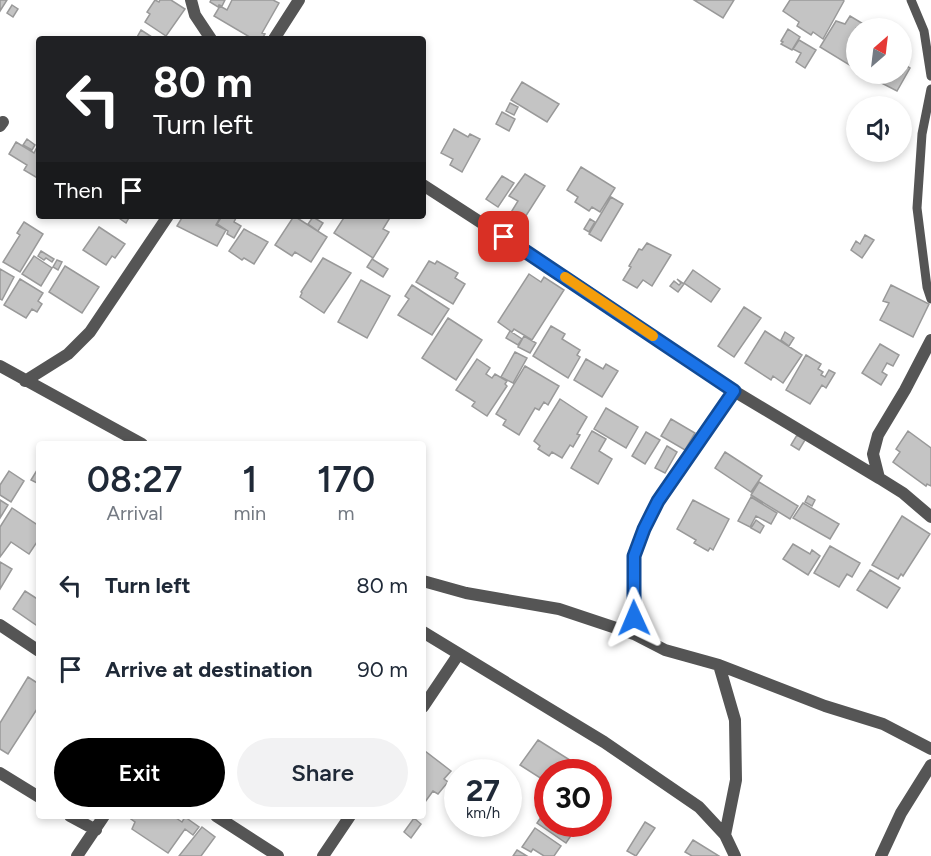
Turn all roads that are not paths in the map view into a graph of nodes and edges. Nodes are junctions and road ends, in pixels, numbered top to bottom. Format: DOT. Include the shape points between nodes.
graph roads {
  1 [pos="191,0"];
  2 [pos="299,0"];
  3 [pos="911,0"];
  4 [pos="209,36"];
  5 [pos="276,36"];
  6 [pos="931,76"];
  7 [pos="931,89"];
  8 [pos="426,187"];
  9 [pos="166,219"];
  10 [pos="931,299"];
  11 [pos="931,340"];
  12 [pos="0,366"];
  13 [pos="25,381"];
  14 [pos="734,391"];
  15 [pos="136,441"];
  16 [pos="879,478"];
  17 [pos="931,517"];
  18 [pos="426,582"];
  19 [pos="0,625"];
  20 [pos="426,634"];
  21 [pos="634,634"];
  22 [pos="36,649"];
  23 [pos="458,655"];
  24 [pos="719,665"];
  25 [pos="426,702"];
  26 [pos="931,749"];
  27 [pos="931,765"];
  28 [pos="0,773"];
  29 [pos="36,795"];
  30 [pos="76,819"];
  31 [pos="102,819"];
  32 [pos="221,819"];
  33 [pos="348,819"];
  34 [pos="96,830"];
  35 [pos="725,835"];
  36 [pos="77,856"];
  37 [pos="278,856"];
  38 [pos="323,856"];
  39 [pos="735,856"];
  40 [pos="881,856"];
  1 -- 4 [label="street" via="195,15"];
  2 -- 5 [label="street"];
  3 -- 6 [label="lane" via="924,31"];
  7 -- 10 [label="lane" via="922,135 917,208"];
  8 -- 14 [label="street"];
  9 -- 13 [label="street" via="90,332 68,354"];
  11 -- 16 [label="street" via="878,435 873,454"];
  12 -- 13 [label="street"];
  13 -- 15 [label="street"];
  14 -- 16 [label="street"];
  14 -- 21 [label="street" via="658,501 644,529 634,556"];
  16 -- 17 [label="street"];
  18 -- 21 [label="street" via="559,609"];
  19 -- 22 [label="street"];
  20 -- 23 [label="street"];
  21 -- 24 [label="street" via="665,650"];
  23 -- 25 [label="street"];
  23 -- 35 [label="street" via="604,742 699,807"];
  24 -- 26 [label="street" via="884,724"];
  24 -- 35 [label="street" via="735,720 736,780"];
  27 -- 40 [label="street" via="900,813"];
  28 -- 29 [label="street"];
  30 -- 34 [label="street"];
  31 -- 34 [label="street"];
  32 -- 37 [label="street"];
  33 -- 38 [label="street"];
  34 -- 36 [label="street"];
  35 -- 39 [label="street"];
}
